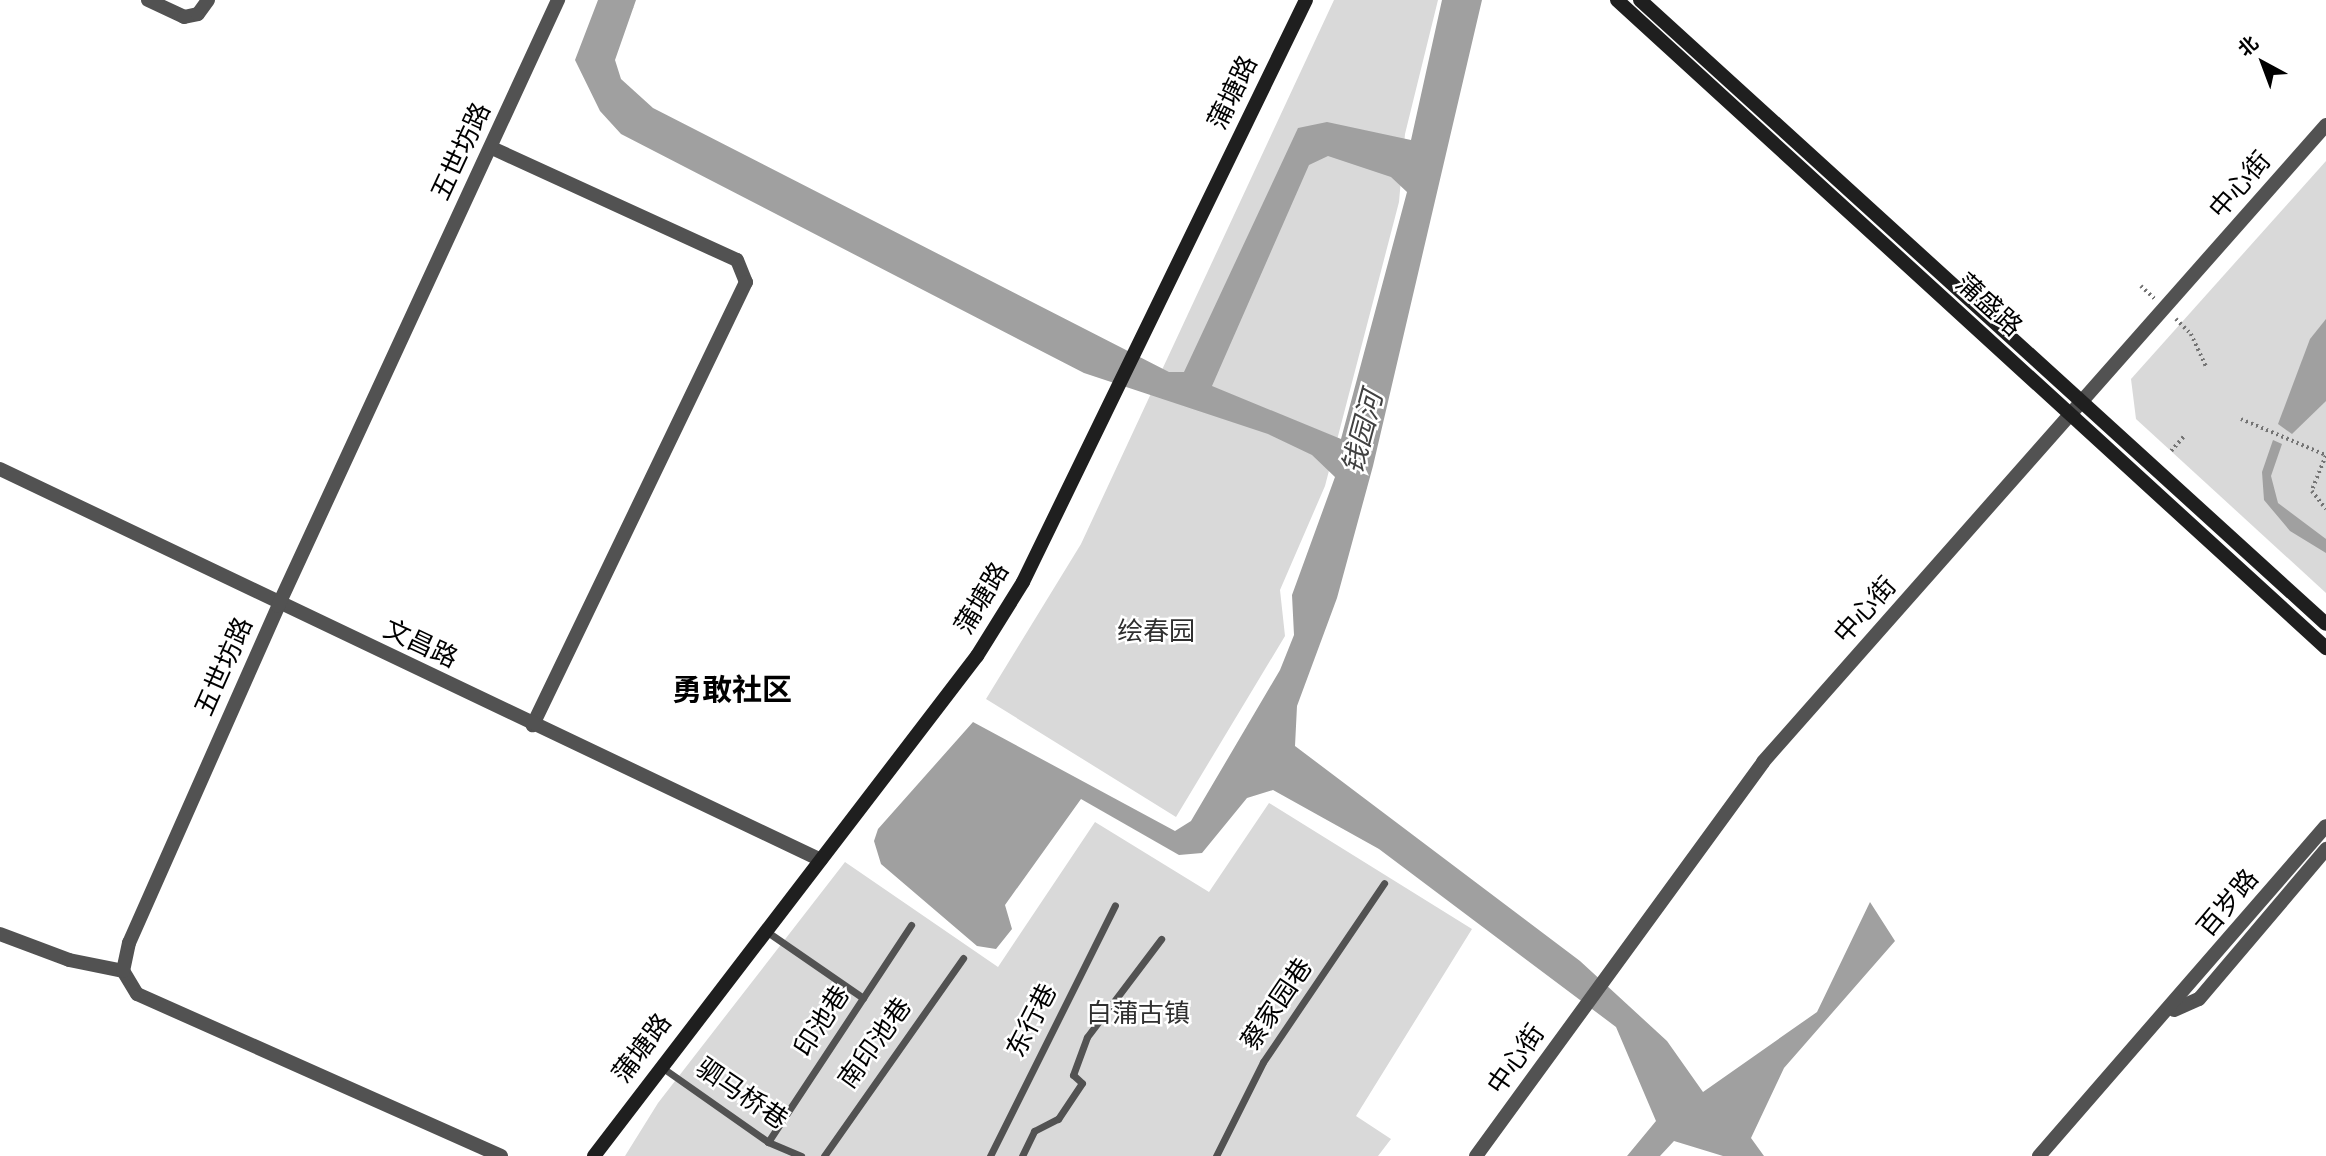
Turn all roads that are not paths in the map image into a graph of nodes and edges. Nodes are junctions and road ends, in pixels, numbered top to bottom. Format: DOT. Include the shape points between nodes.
graph roads {
  1 [pos="148,0"];
  2 [pos="208,0"];
  3 [pos="558,0"];
  4 [pos="1306,0"];
  5 [pos="1617,0"];
  6 [pos="1640,0"];
  7 [pos="2326,125"];
  8 [pos="492,148"];
  9 [pos="2083,403"];
  10 [pos="2074,417"];
  11 [pos="0,469"];
  12 [pos="278,606"];
  13 [pos="2326,624"];
  14 [pos="2326,648"];
  15 [pos="533,725"];
  16 [pos="2326,826"];
  17 [pos="2326,849"];
  18 [pos="821,860"];
  19 [pos="1384,883"];
  20 [pos="1115,905"];
  21 [pos="911,925"];
  22 [pos="763,930"];
  23 [pos="0,934"];
  24 [pos="1161,939"];
  25 [pos="963,958"];
  26 [pos="123,971"];
  27 [pos="863,998"];
  28 [pos="2169,1013"];
  29 [pos="660,1066"];
  30 [pos="768,1142"];
  31 [pos="784,1153"];
  32 [pos="501,1156"];
  33 [pos="594,1156"];
  34 [pos="801,1156"];
  35 [pos="824,1156"];
  36 [pos="990,1156"];
  37 [pos="1022,1156"];
  38 [pos="1216,1156"];
  39 [pos="1476,1156"];
  40 [pos="2039,1156"];
  1 -- 2 [label="street" via="184,17 198,14"];
  3 -- 8 [label="street, 五世坊路"];
  4 -- 18 [label="main road, 蒲塘路" via="1023,582 977,656"];
  5 -- 10 [label="main road, 蒲盛路"];
  6 -- 9 [label="main road, 蒲盛路"];
  7 -- 9 [label="street, 中心街"];
  8 -- 12 [label="street, 五世坊路"];
  8 -- 15 [label="street" via="737,260 746,282"];
  9 -- 10 [label="street, 中心街"];
  9 -- 13 [label="main road, 蒲盛路"];
  10 -- 14 [label="main road, 蒲盛路"];
  10 -- 39 [label="street, 中心街" via="1763,762"];
  11 -- 12 [label="street, 文昌路"];
  12 -- 15 [label="street, 文昌路"];
  12 -- 26 [label="street, 五世坊路" via="129,943"];
  15 -- 18 [label="street, 文昌路"];
  16 -- 28 [label="street, 百岁路"];
  17 -- 28 [label="street, 百岁路" via="2199,999"];
  18 -- 22 [label="main road, 蒲塘路"];
  19 -- 38 [label="lane, 蔡家园巷" via="1263,1062"];
  20 -- 36 [label="lane, 东行巷"];
  21 -- 27 [label="lane, 印池巷"];
  22 -- 27 [label="lane"];
  22 -- 29 [label="main road, 蒲塘路"];
  23 -- 26 [label="street" via="69,960"];
  24 -- 37 [label="lane" via="1087,1037 1073,1075 1082,1083 1059,1118 1034,1131"];
  25 -- 35 [label="lane, 南印池巷"];
  26 -- 32 [label="street" via="137,994"];
  27 -- 30 [label="lane, 印池巷"];
  28 -- 40 [label="street, 百岁路"];
  29 -- 30 [label="lane, 驷马桥巷"];
  29 -- 33 [label="main road, 蒲塘路"];
  30 -- 31 [label="lane, 驷马桥巷"];
  31 -- 34 [label="lane, 驷马桥巷"];
}
